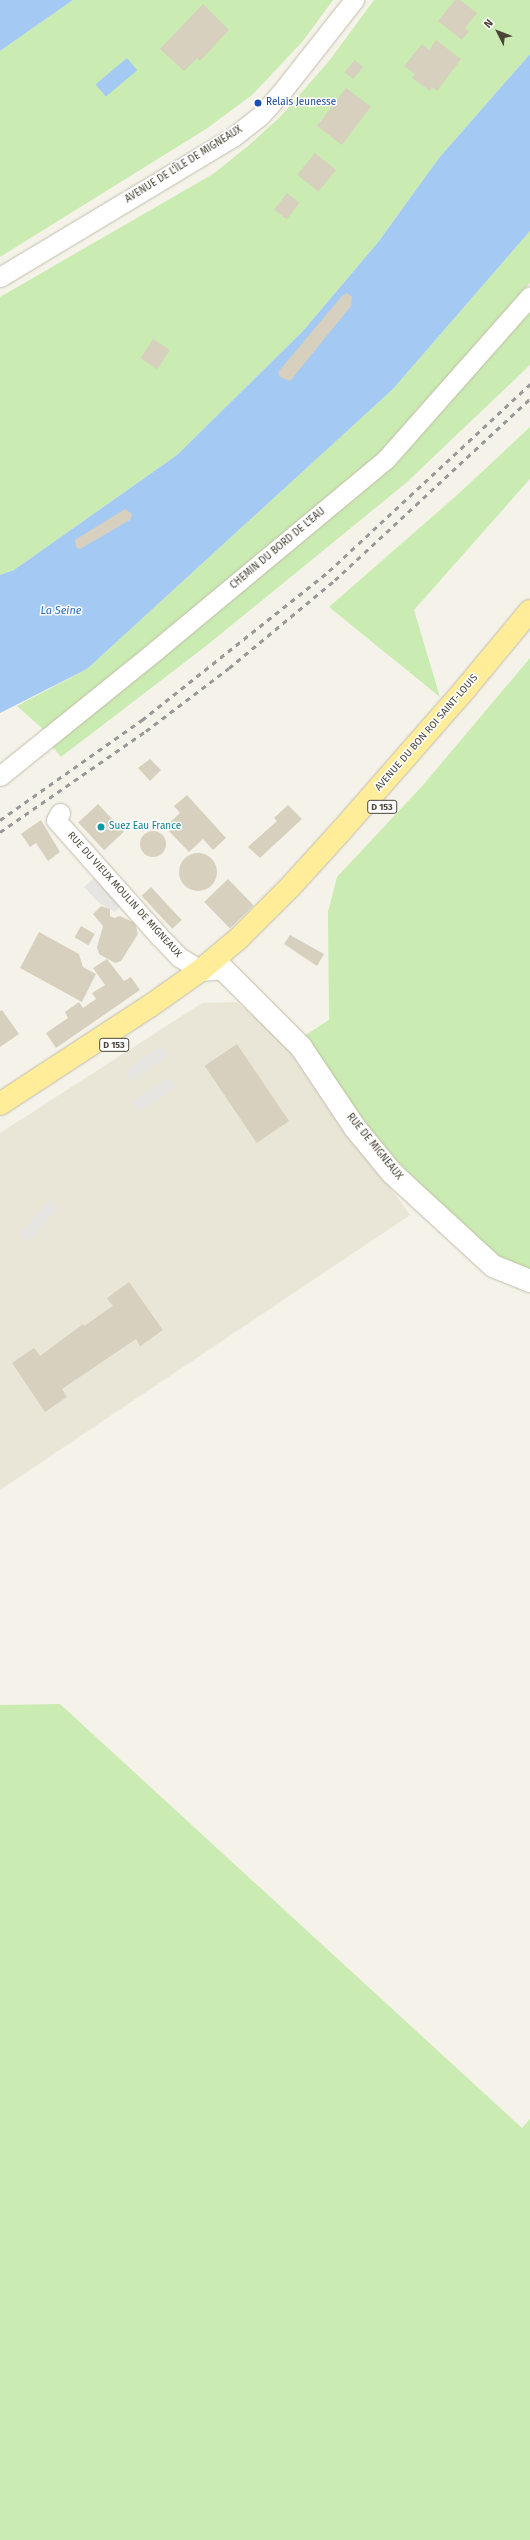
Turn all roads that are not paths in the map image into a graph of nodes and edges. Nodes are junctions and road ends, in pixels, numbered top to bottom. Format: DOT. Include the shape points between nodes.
graph roads {
  1 [pos="354,0"];
  2 [pos="0,277"];
  3 [pos="530,296"];
  4 [pos="530,611"];
  5 [pos="530,633"];
  6 [pos="0,776"];
  7 [pos="60,813"];
  8 [pos="211,969"];
  9 [pos="0,1104"];
  10 [pos="0,1113"];
  11 [pos="530,1281"];
  1 -- 2 [label="street, AVENUE DE L'ÎLE DE MIGNEAUX" via="280,94 244,128"];
  3 -- 6 [label="street, CHEMIN DU BORD DE L'EAU" via="386,459"];
  4 -- 8 [label="main road, AVENUE DU BON ROI SAINT-LOUIS / D 153" via="292,886"];
  5 -- 8 [label="main road, AVENUE DU BON ROI SAINT-LOUIS / D 153" via="400,786 295,904"];
  7 -- 8 [label="street, RUE DU VIEUX MOULIN DE MIGNEAUX" via="56,820 179,957"];
  8 -- 9 [label="main road, D 153"];
  8 -- 10 [label="main road, D 153" via="113,1046 50,1086"];
  8 -- 11 [label="street, RUE DE MIGNEAUX" via="302,1047 356,1128 392,1173 493,1266"];
}
